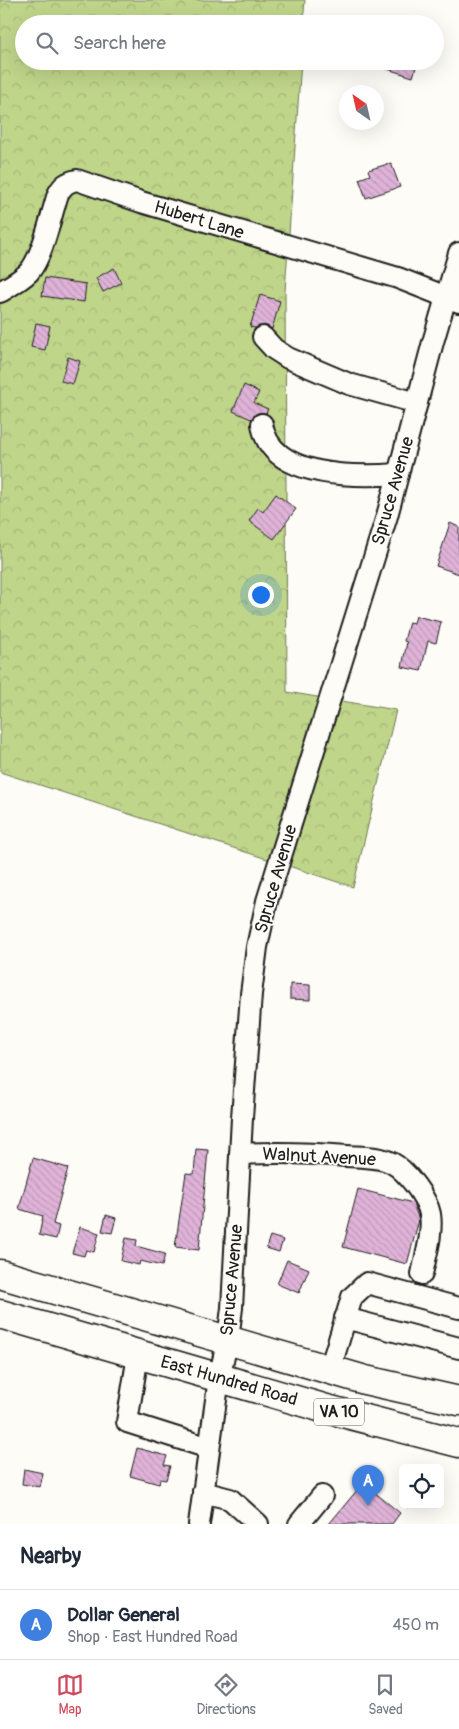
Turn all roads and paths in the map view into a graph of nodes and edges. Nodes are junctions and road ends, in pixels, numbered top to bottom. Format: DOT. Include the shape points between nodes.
graph roads {
  1 [pos="459,254"];
  2 [pos="0,292"];
  3 [pos="453,299"];
  4 [pos="263,337"];
  5 [pos="417,403"];
  6 [pos="262,424"];
  7 [pos="398,474"];
  8 [pos="240,1154"];
  9 [pos="0,1274"];
  10 [pos="422,1274"];
  11 [pos="459,1308"];
  12 [pos="0,1314"];
  13 [pos="346,1318"];
  14 [pos="228,1339"];
  15 [pos="459,1348"];
  16 [pos="138,1355"];
  17 [pos="330,1369"];
  18 [pos="219,1378"];
  19 [pos="459,1402"];
  20 [pos="459,1443"];
  21 [pos="209,1448"];
  22 [pos="203,1492"];
  23 [pos="322,1496"];
  24 [pos="199,1524"];
  25 [pos="258,1524"];
  26 [pos="299,1524"];
  1 -- 3 [label="street, Spruce Avenue"];
  2 -- 3 [label="street, Hubert Lane" via="15,284 38,260 58,194 69,181 77,180 140,202 398,278"];
  3 -- 5 [label="street, Spruce Avenue"];
  4 -- 5 [label="street" via="288,358 349,384"];
  5 -- 7 [label="street, Spruce Avenue"];
  6 -- 7 [label="street" via="266,440 274,450 283,458 301,465 345,475"];
  7 -- 8 [label="street, Spruce Avenue" via="267,901 251,994"];
  8 -- 10 [label="street, Walnut Avenue" via="318,1154 392,1163 401,1169 426,1200 430,1214"];
  8 -- 14 [label="street, Spruce Avenue"];
  9 -- 14 [label="highway, VA 10"];
  11 -- 13 [label="street" via="367,1283 352,1297"];
  12 -- 16 [label="highway, East Hundred Road / VA 10"];
  13 -- 15 [label="street"];
  13 -- 17 [label="street"];
  14 -- 17 [label="highway, VA 10"];
  14 -- 18 [label="street, Spruce Avenue"];
  16 -- 18 [label="highway, East Hundred Road / VA 10"];
  16 -- 21 [label="street" via="127,1422"];
  17 -- 19 [label="highway, VA 10"];
  18 -- 20 [label="highway, East Hundred Road / VA 10"];
  18 -- 21 [label="street, Spruce Avenue"];
  21 -- 22 [label="street, Spruce Avenue"];
  22 -- 24 [label="street, Spruce Avenue"];
  22 -- 25 [label="street" via="230,1499"];
  23 -- 26 [label="street"];
}
